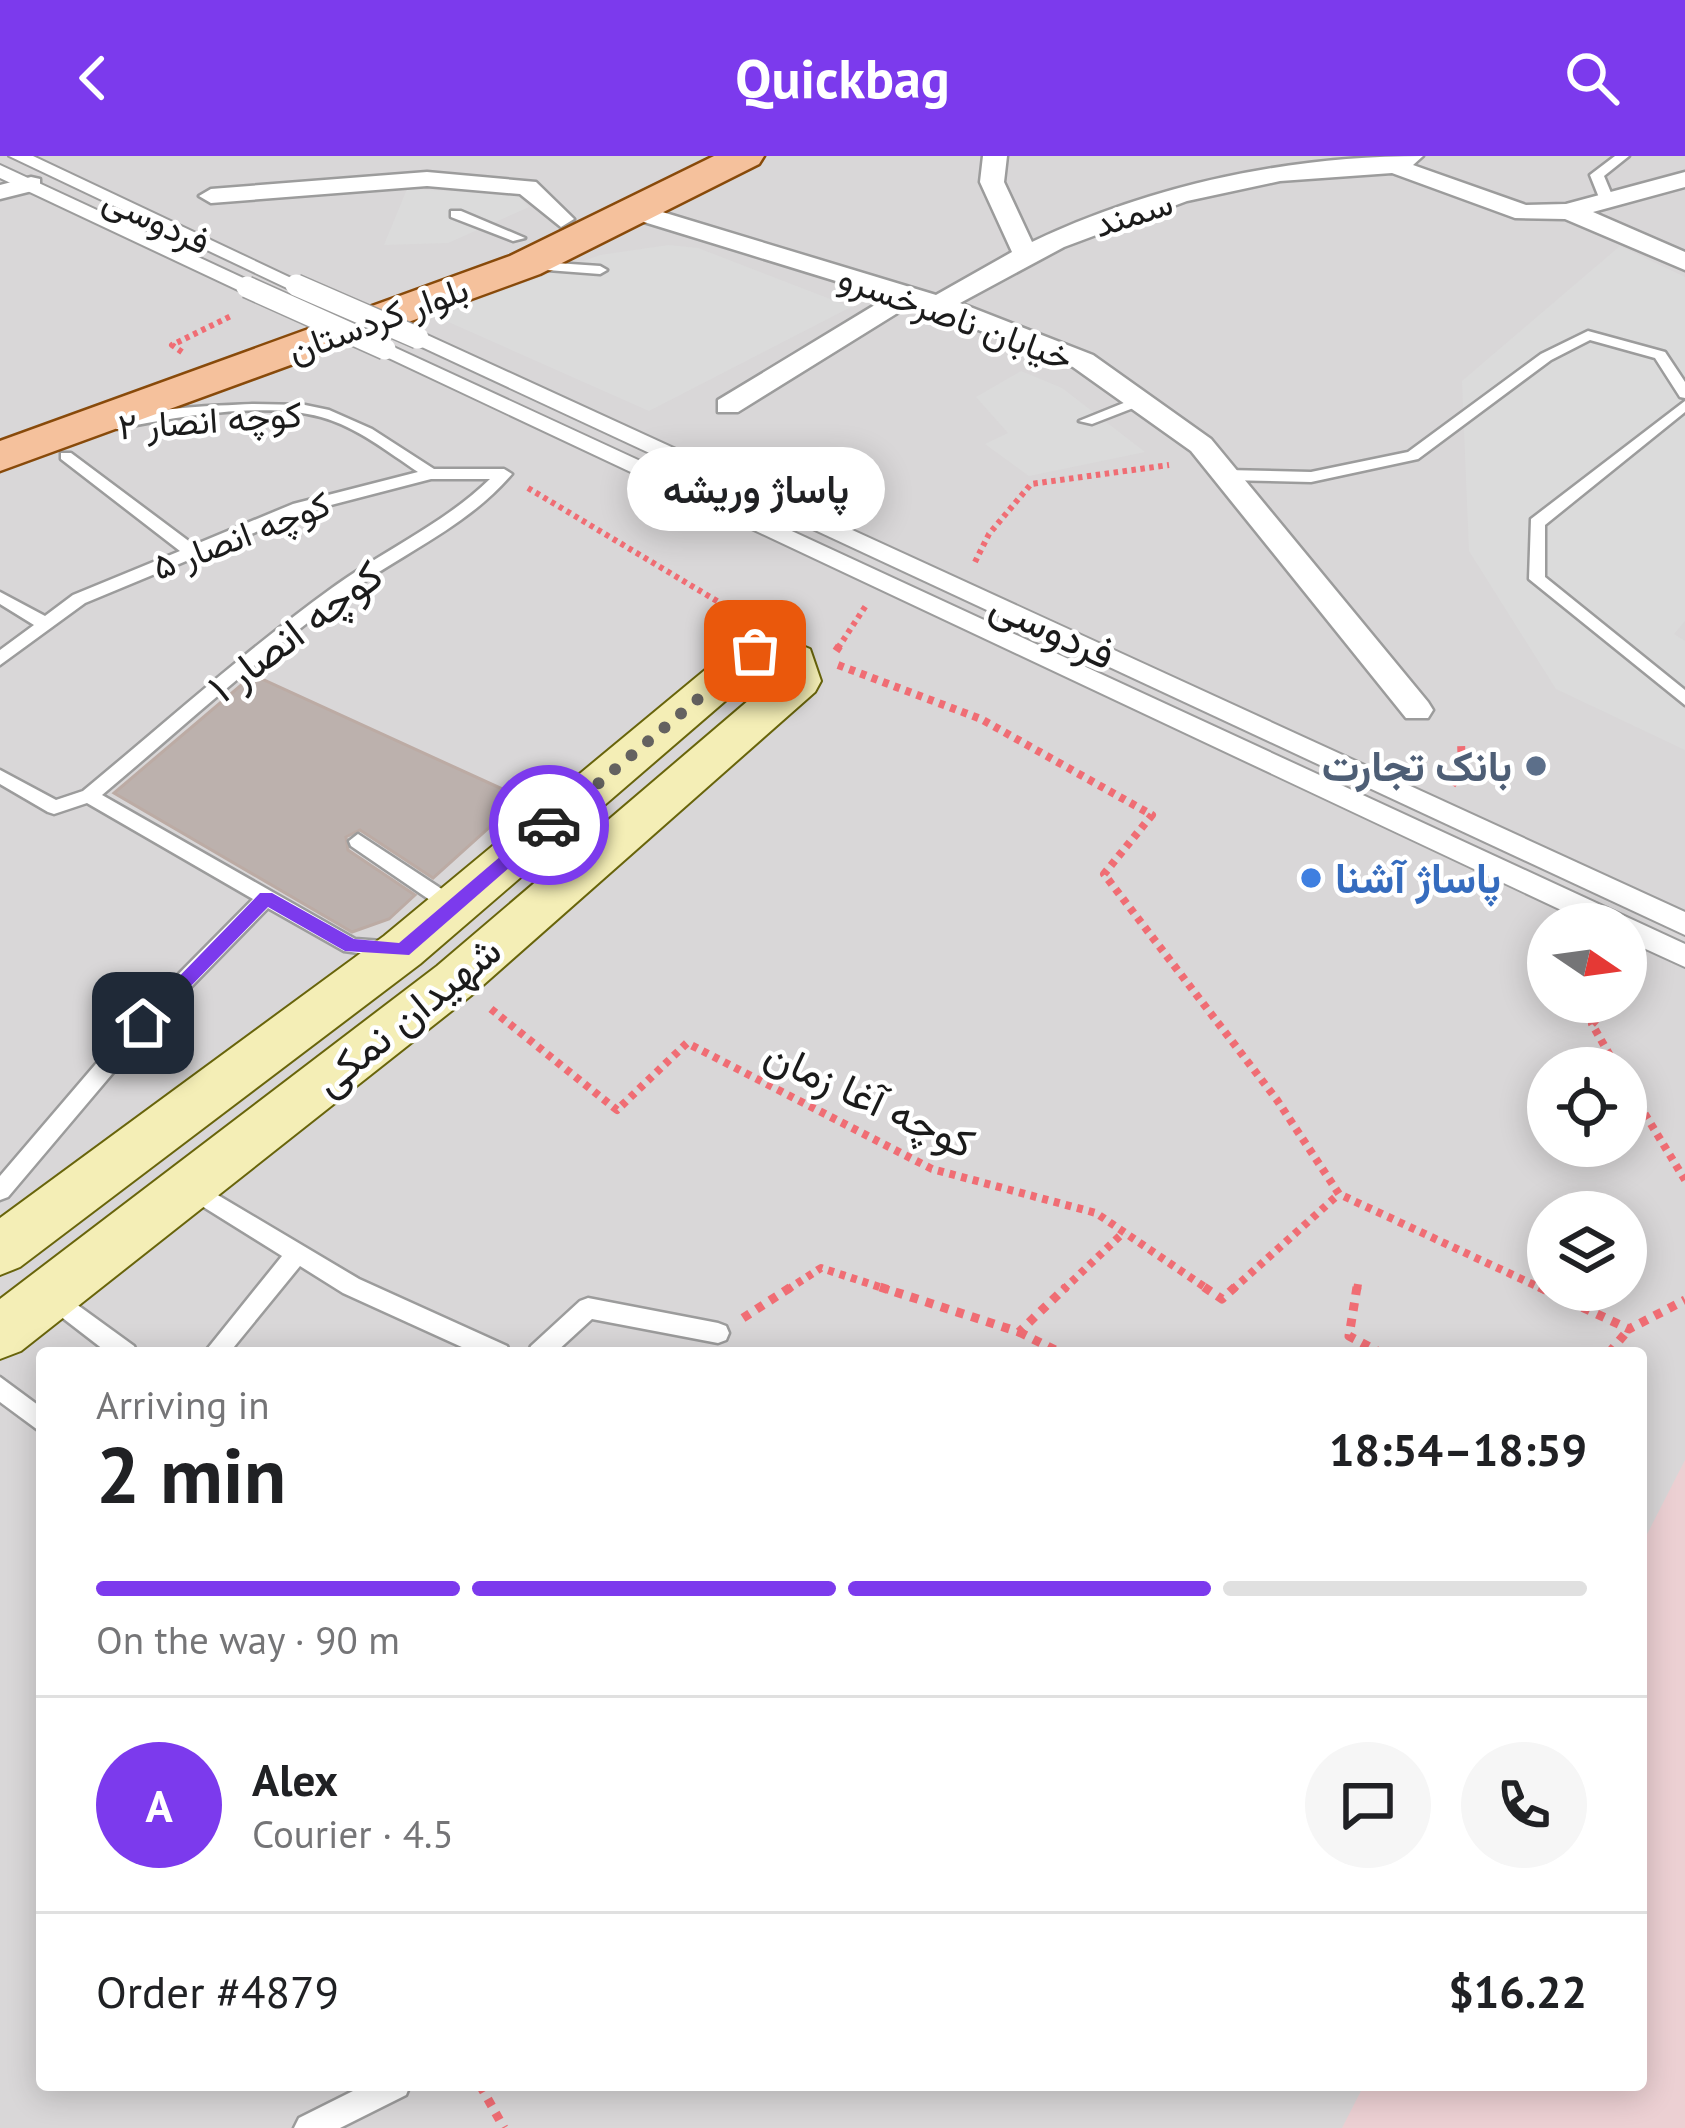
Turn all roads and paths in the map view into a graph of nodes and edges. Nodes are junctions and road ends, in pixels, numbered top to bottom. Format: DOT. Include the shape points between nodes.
graph roads {
  1 [pos="18,156"];
  2 [pos="686,156"];
  3 [pos="745,156"];
  4 [pos="995,156"];
  5 [pos="1222,156"];
  6 [pos="1623,156"];
  7 [pos="1402,161"];
  8 [pos="0,171"];
  9 [pos="1267,175"];
  10 [pos="1685,179"];
  11 [pos="31,184"];
  12 [pos="0,192"];
  13 [pos="211,196"];
  14 [pos="1607,200"];
  15 [pos="1567,211"];
  16 [pos="640,213"];
  17 [pos="456,214"];
  18 [pos="561,219"];
  19 [pos="522,252"];
  20 [pos="1024,252"];
  21 [pos="1685,262"];
  22 [pos="600,271"];
  23 [pos="909,296"];
  24 [pos="249,297"];
  25 [pos="939,304"];
  26 [pos="172,345"];
  27 [pos="1685,394"];
  28 [pos="1136,402"];
  29 [pos="1685,405"];
  30 [pos="728,406"];
  31 [pos="1087,421"];
  32 [pos="0,424"];
  33 [pos="56,448"];
  34 [pos="0,457"];
  35 [pos="1177,464"];
  36 [pos="431,474"];
  37 [pos="504,474"];
  38 [pos="1226,475"];
  39 [pos="191,551"];
  40 [pos="880,582"];
  41 [pos="963,587"];
  42 [pos="0,597"];
  43 [pos="46,624"];
  44 [pos="755,651"];
  45 [pos="0,659"];
  46 [pos="809,674"];
  47 [pos="1685,699"];
  48 [pos="1417,710"];
  49 [pos="0,776"];
  50 [pos="89,796"];
  51 [pos="358,841"];
  52 [pos="266,898"];
  53 [pos="1572,903"];
  54 [pos="453,906"];
  55 [pos="1685,924"];
  56 [pos="1647,938"];
  57 [pos="403,950"];
  58 [pos="1685,956"];
  59 [pos="455,980"];
  60 [pos="1647,1118"];
  61 [pos="1685,1180"];
  62 [pos="189,1187"];
  63 [pos="0,1191"];
  64 [pos="1339,1194"];
  65 [pos="1124,1232"];
  66 [pos="0,1250"];
  67 [pos="297,1254"];
  68 [pos="1358,1284"];
  69 [pos="50,1294"];
  70 [pos="1685,1300"];
  71 [pos="1629,1329"];
  72 [pos="1018,1332"];
  73 [pos="0,1333"];
  74 [pos="718,1334"];
  75 [pos="118,1347"];
  76 [pos="220,1347"];
  77 [pos="486,1347"];
  78 [pos="546,1347"];
  79 [pos="1049,1347"];
  80 [pos="1370,1347"];
  81 [pos="1615,1347"];
  82 [pos="0,1388"];
  83 [pos="36,1417"];
  84 [pos="384,2091"];
  85 [pos="483,2091"];
  86 [pos="309,2128"];
  87 [pos="504,2128"];
  1 -- 41 [label="street, فردوسی, bridge"];
  2 -- 18 [label="main road, بلوار کردستان"];
  3 -- 16 [label="main road, بلوار کردستان"];
  4 -- 20 [label="street" via="992,182"];
  5 -- 9 [label="street"];
  6 -- 14 [label="lane" via="1597,175"];
  7 -- 9 [label="street, سمند"];
  7 -- 15 [label="street" via="1524,213"];
  8 -- 11 [label="street, فردوسی"];
  9 -- 20 [label="street, سمند" via="1140,207"];
  10 -- 14 [label="street"];
  11 -- 12 [label="street"];
  11 -- 24 [label="street, فردوسی"];
  13 -- 18 [label="street" via="427,179 527,187"];
  14 -- 15 [label="street"];
  15 -- 21 [label="street"];
  16 -- 19 [label="main road, بلوار کردستان"];
  16 -- 23 [label="street, خیابان ناصرخسرو"];
  17 -- 19 [label="lane"];
  18 -- 19 [label="main road, بلوار کردستان"];
  19 -- 22 [label="lane"];
  19 -- 32 [label="main road, بلوار کردستان"];
  19 -- 33 [label="main road, بلوار کردستان"];
  20 -- 25 [label="street, سمند"];
  23 -- 25 [label="street, خیابان ناصرخسرو"];
  23 -- 30 [label="street"];
  24 -- 26 [label="path"];
  24 -- 40 [label="street, فردوسی, bridge" via="385,349"];
  25 -- 28 [label="street, خیابان ناصرخسرو" via="1083,361"];
  27 -- 38 [label="lane" via="1660,355 1588,335 1413,455 1311,477"];
  28 -- 31 [label="lane"];
  28 -- 38 [label="street, خیابان ناصرخسرو" via="1201,445"];
  29 -- 47 [label="lane" via="1538,524 1537,542 1537,579"];
  33 -- 34 [label="main road, بلوار کردستان"];
  33 -- 36 [label="lane, کوچه انصار ۲" via="196,413 320,412"];
  33 -- 39 [label="lane"];
  35 -- 41 [label="path" via="1031,484 988,534"];
  36 -- 37 [label="lane, کوچه انصار ۵"];
  36 -- 39 [label="lane, کوچه انصار ۵" via="299,508"];
  37 -- 44 [label="path" via="757,626"];
  37 -- 50 [label="lane, کوچه انصار ۱" via="474,507 344,587 262,650"];
  38 -- 48 [label="street, خیابان ناصرخسرو"];
  39 -- 43 [label="lane, کوچه انصار ۵" via="79,599"];
  40 -- 46 [label="path" via="839,648"];
  40 -- 53 [label="street, فردوسی"];
  41 -- 55 [label="street, فردوسی"];
  42 -- 43 [label="lane"];
  43 -- 45 [label="lane, کوچه انصار ۵"];
  44 -- 46 [label="main road" via="786,653"];
  44 -- 54 [label="main road, شهیدان نمکی"];
  46 -- 59 [label="main road, شهیدان نمکی"];
  46 -- 64 [label="path" via="843,665 981,719 1153,815 1104,874"];
  49 -- 50 [label="lane" via="54,807"];
  50 -- 52 [label="lane"];
  51 -- 54 [label="lane"];
  52 -- 57 [label="lane" via="351,946"];
  52 -- 63 [label="lane" via="143,1023"];
  54 -- 57 [label="main road, شهیدان نمکی"];
  56 -- 58 [label="street"];
  57 -- 59 [label="main road"];
  57 -- 66 [label="main road, شهیدان نمکی"];
  59 -- 62 [label="main road, شهیدان نمکی"];
  59 -- 65 [label="path, کوچه آغا زمان" via="616,1110 687,1043 932,1169 1096,1213"];
  60 -- 61 [label="path"];
  62 -- 67 [label="lane"];
  62 -- 69 [label="main road, شهیدان نمکی"];
  64 -- 65 [label="path, کوچه آغا زمان" via="1222,1298"];
  64 -- 71 [label="path"];
  65 -- 72 [label="path"];
  67 -- 76 [label="lane"];
  67 -- 77 [label="lane"];
  68 -- 80 [label="path" via="1349,1336"];
  69 -- 73 [label="main road, شهیدان نمکی"];
  69 -- 75 [label="lane"];
  70 -- 71 [label="path"];
  71 -- 81 [label="path"];
  72 -- 74 [label="path" via="821,1268"];
  72 -- 79 [label="path"];
  74 -- 78 [label="lane" via="588,1308"];
  82 -- 83 [label="lane"];
  84 -- 86 [label="lane"];
  85 -- 87 [label="path"];
}
